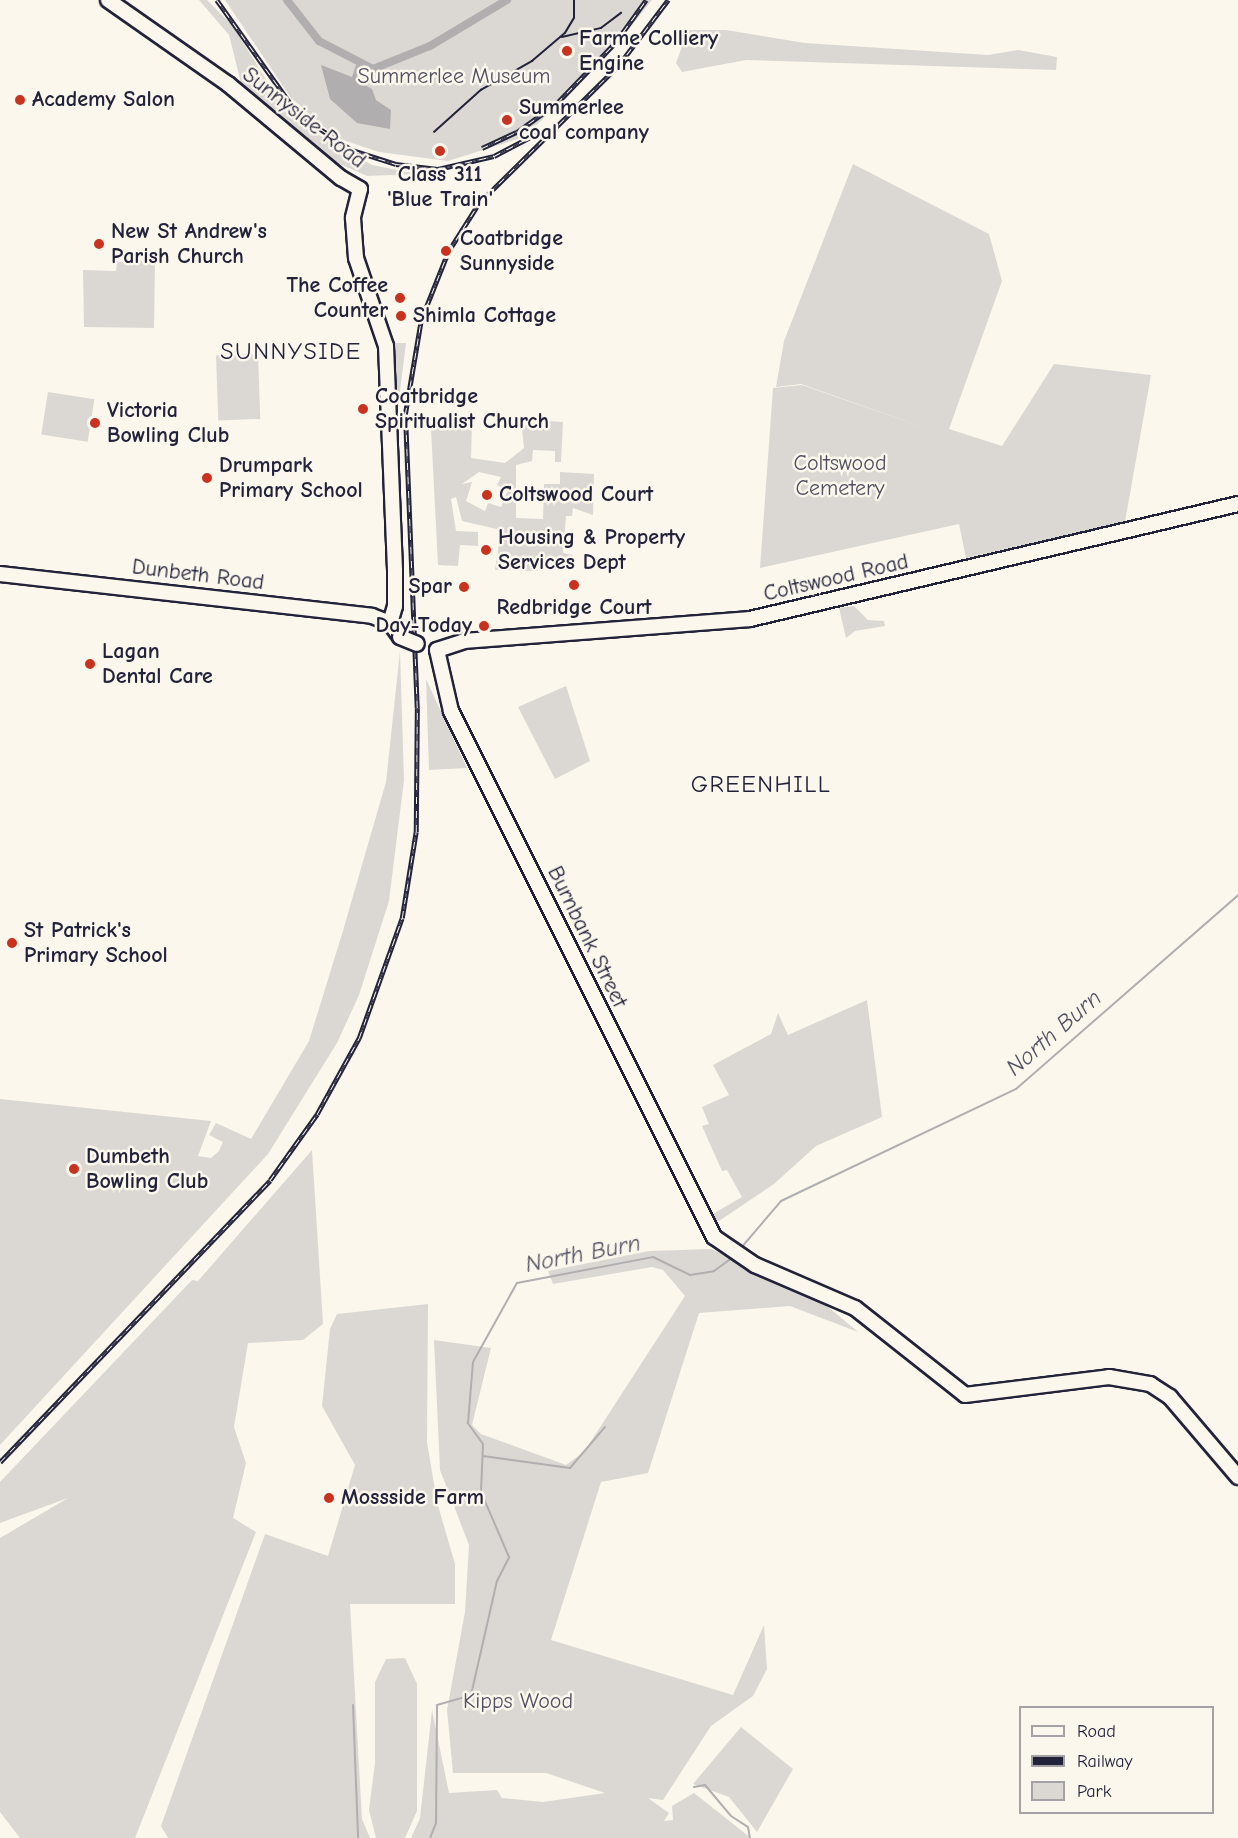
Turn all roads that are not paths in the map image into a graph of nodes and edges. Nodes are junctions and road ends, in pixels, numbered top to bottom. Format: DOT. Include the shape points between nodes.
graph roads {
  1 [pos="108,0"];
  2 [pos="1238,504"];
  3 [pos="0,574"];
  4 [pos="390,623"];
  5 [pos="437,650"];
  6 [pos="1238,1478"];
  1 -- 4 [label="main road, Sunnyside Road" via="228,84 340,178 360,189 354,211 356,258 386,346 395,571 395,606"];
  2 -- 5 [label="main road, Coltswood Road" via="750,619 464,640"];
  3 -- 4 [label="main road, Dunbeth Road" via="372,616"];
  4 -- 5 [label="main road, bridge" via="400,637"];
  5 -- 6 [label="main road, Burnbank Street" via="451,711 714,1237 735,1254 855,1308 964,1395 1122,1376 1150,1384 1170,1398"];
}
